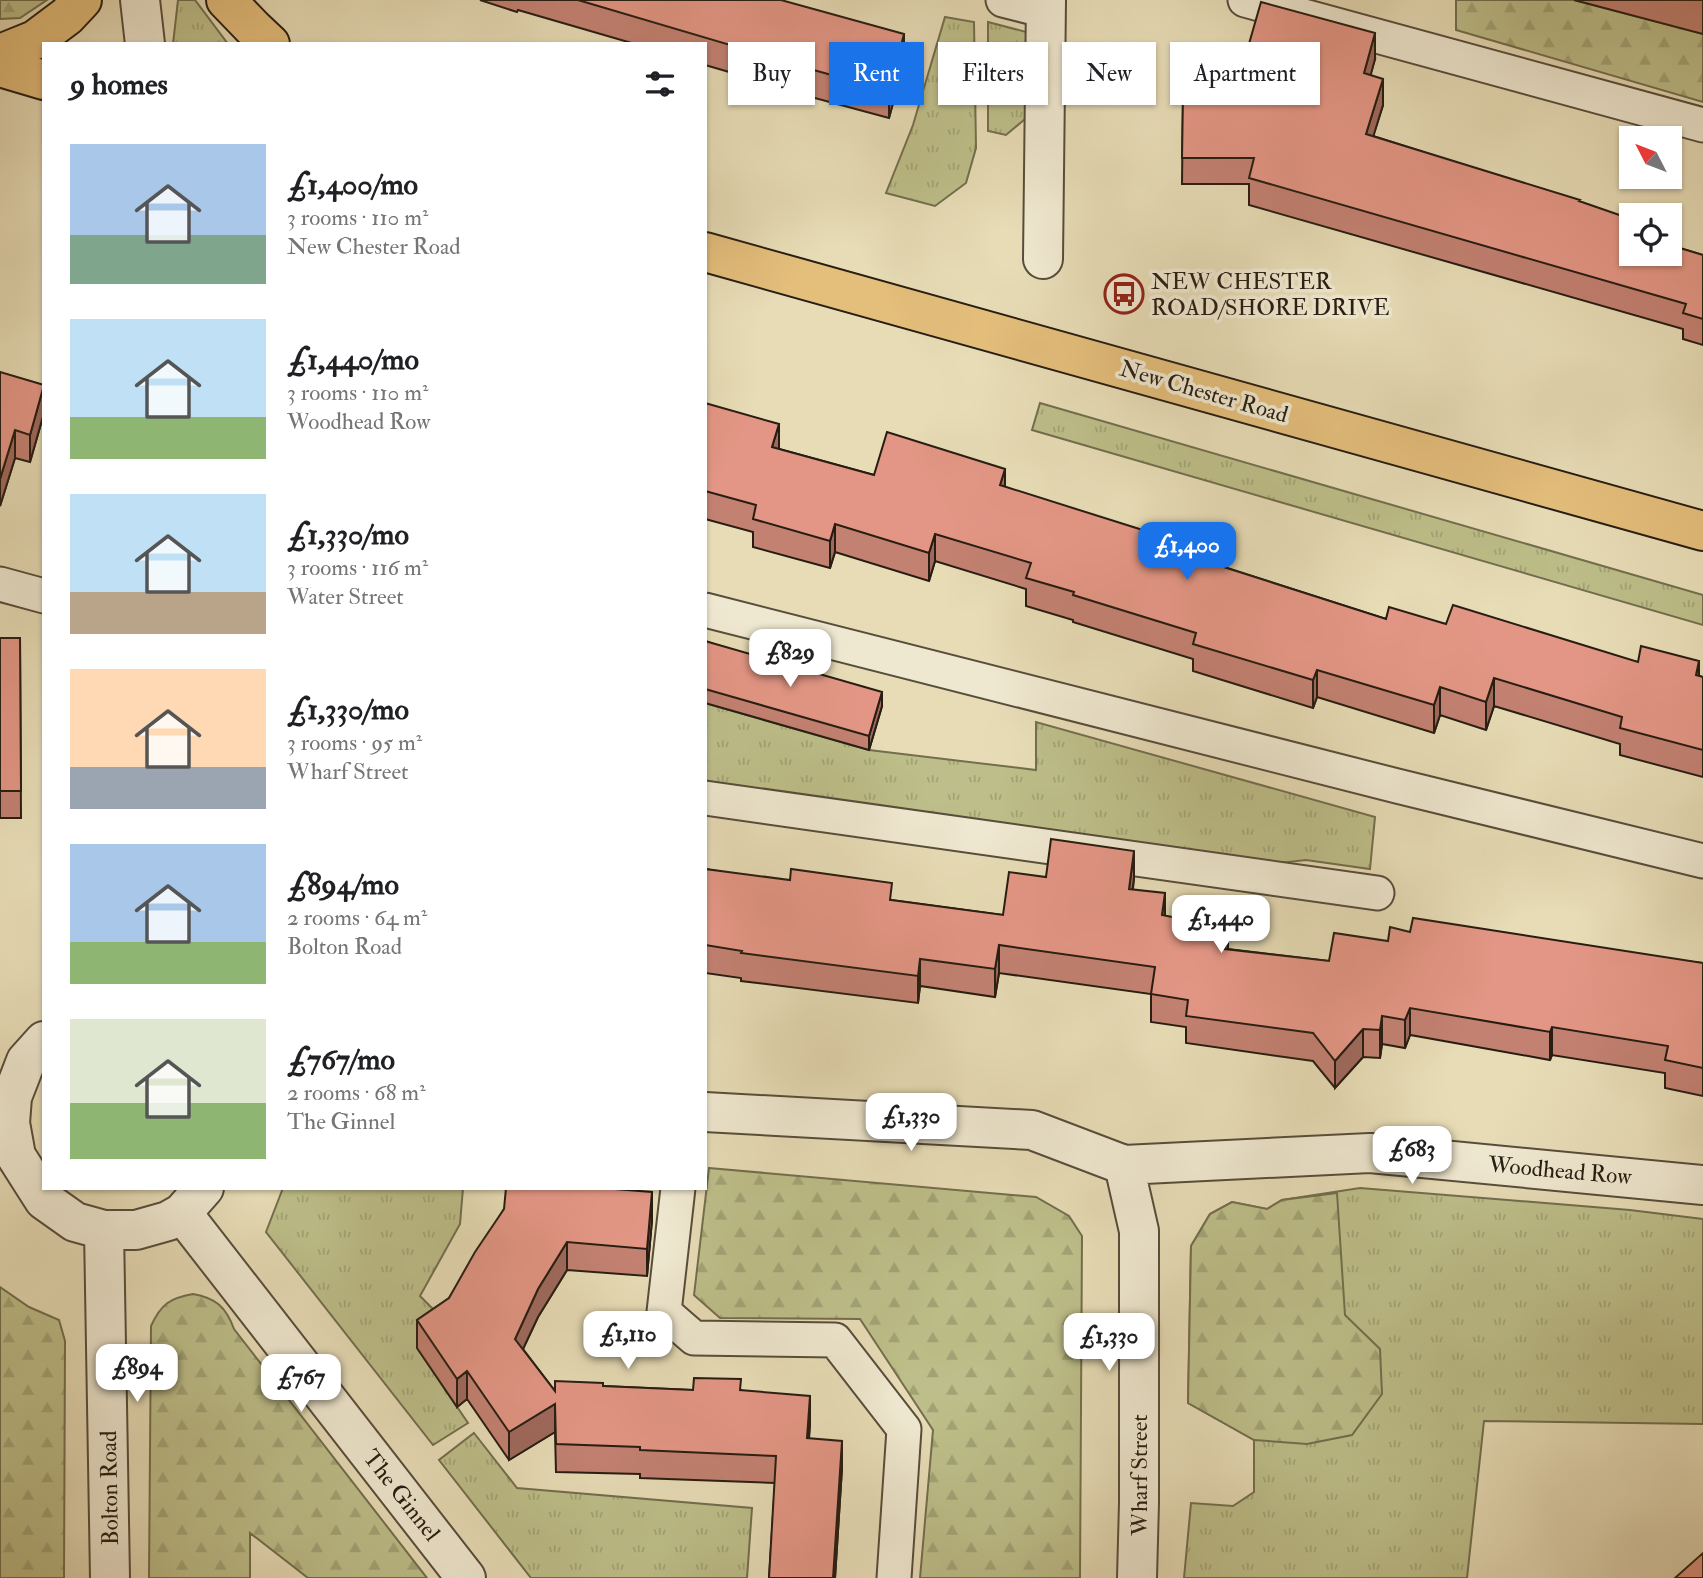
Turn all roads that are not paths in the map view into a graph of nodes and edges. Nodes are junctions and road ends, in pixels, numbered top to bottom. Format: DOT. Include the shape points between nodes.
graph roads {
  1 [pos="82,0"];
  2 [pos="140,0"];
  3 [pos="226,0"];
  4 [pos="1003,0"];
  5 [pos="1245,0"];
  6 [pos="1046,6"];
  7 [pos="145,42"];
  8 [pos="268,42"];
  9 [pos="0,54"];
  10 [pos="0,67"];
  11 [pos="42,79"];
  12 [pos="1703,125"];
  13 [pos="707,253"];
  14 [pos="1043,258"];
  15 [pos="1703,531"];
  16 [pos="0,584"];
  17 [pos="42,596"];
  18 [pos="707,611"];
  19 [pos="707,798"];
  20 [pos="1703,860"];
  21 [pos="1377,894"];
  22 [pos="42,1043"];
  23 [pos="707,1112"];
  24 [pos="5,1122"];
  25 [pos="1124,1164"];
  26 [pos="1703,1185"];
  27 [pos="678,1190"];
  28 [pos="193,1201"];
  29 [pos="104,1230"];
  30 [pos="110,1578"];
  31 [pos="466,1578"];
  32 [pos="894,1578"];
  33 [pos="1137,1578"];
  1 -- 9 [label="highway" via="35,40"];
  2 -- 7 [label="street"];
  3 -- 8 [label="highway"];
  4 -- 6 [label="lane"];
  5 -- 12 [label="lane"];
  6 -- 14 [label="street"];
  10 -- 11 [label="highway"];
  13 -- 15 [label="highway, New Chester Road"];
  16 -- 17 [label="lane"];
  18 -- 20 [label="lane"];
  19 -- 21 [label="lane"];
  22 -- 24 [label="street" via="26,1061"];
  23 -- 25 [label="street" via="1032,1130"];
  24 -- 29 [label="street" via="16,1156 44,1200 75,1222"];
  25 -- 26 [label="street, Woodhead Row" via="1370,1153"];
  25 -- 33 [label="street, Wharf Street" via="1139,1231"];
  27 -- 32 [label="lane" via="664,1312 694,1338 835,1339 904,1429"];
  28 -- 29 [label="street" via="169,1221 136,1230"];
  28 -- 31 [label="street, The Ginnel"];
  29 -- 30 [label="street, Bolton Road"];
}
